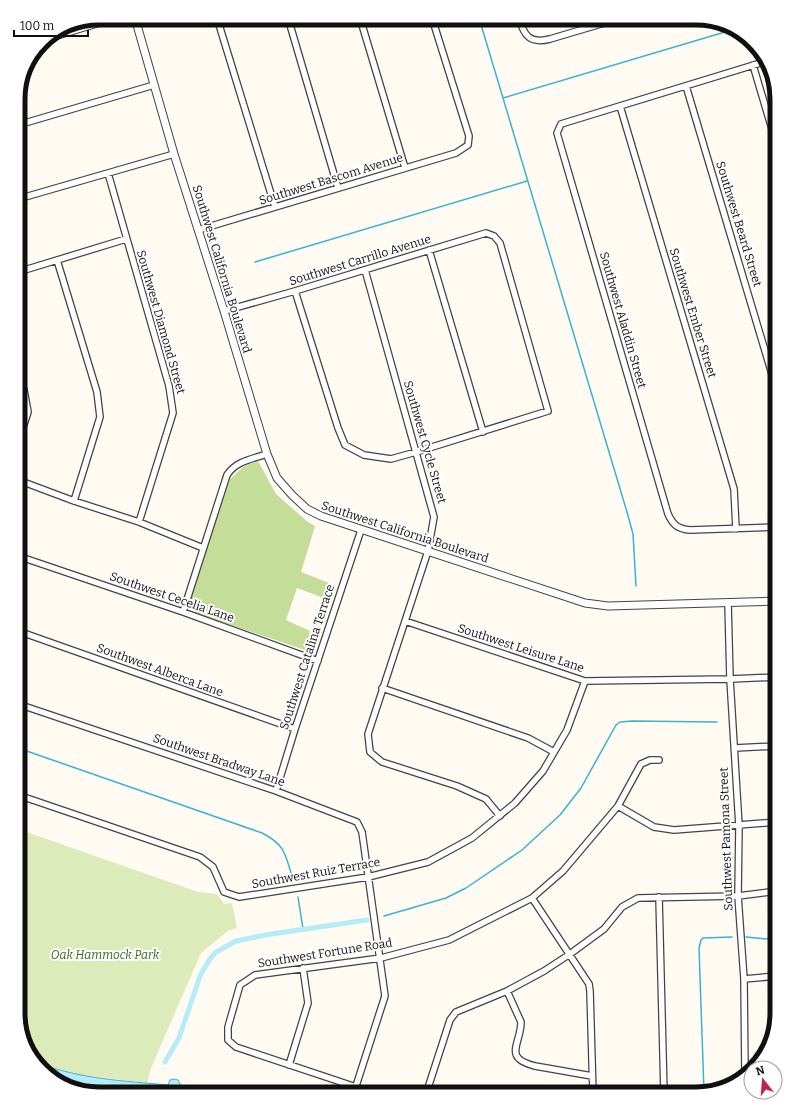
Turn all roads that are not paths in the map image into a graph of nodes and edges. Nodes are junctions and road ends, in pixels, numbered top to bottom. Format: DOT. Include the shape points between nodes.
graph roads {
  1 [pos="137,25"];
  2 [pos="219,25"];
  3 [pos="290,25"];
  4 [pos="362,25"];
  5 [pos="434,25"];
  6 [pos="521,25"];
  7 [pos="598,25"];
  8 [pos="89,26"];
  9 [pos="70,31"];
  10 [pos="760,63"];
  11 [pos="753,65"];
  12 [pos="154,85"];
  13 [pos="686,86"];
  14 [pos="620,106"];
  15 [pos="770,122"];
  16 [pos="25,123"];
  17 [pos="174,154"];
  18 [pos="405,168"];
  19 [pos="108,173"];
  20 [pos="338,188"];
  21 [pos="25,197"];
  22 [pos="275,207"];
  23 [pos="198,230"];
  24 [pos="126,239"];
  25 [pos="429,250"];
  26 [pos="57,260"];
  27 [pos="25,270"];
  28 [pos="364,270"];
  29 [pos="295,291"];
  30 [pos="224,311"];
  31 [pos="770,367"];
  32 [pos="25,396"];
  33 [pos="25,422"];
  34 [pos="483,432"];
  35 [pos="416,452"];
  36 [pos="267,454"];
  37 [pos="25,483"];
  38 [pos="74,501"];
  39 [pos="139,522"];
  40 [pos="770,527"];
  41 [pos="736,528"];
  42 [pos="361,530"];
  43 [pos="203,548"];
  44 [pos="428,551"];
  45 [pos="25,558"];
  46 [pos="770,601"];
  47 [pos="728,603"];
  48 [pos="183,612"];
  49 [pos="405,621"];
  50 [pos="25,633"];
  51 [pos="318,661"];
  52 [pos="770,677"];
  53 [pos="730,679"];
  54 [pos="585,681"];
  55 [pos="382,688"];
  56 [pos="25,706"];
  57 [pos="295,729"];
  58 [pos="770,746"];
  59 [pos="734,748"];
  60 [pos="554,752"];
  61 [pos="659,760"];
  62 [pos="276,791"];
  63 [pos="25,797"];
  64 [pos="618,806"];
  65 [pos="500,816"];
  66 [pos="770,823"];
  67 [pos="739,826"];
  68 [pos="368,877"];
  69 [pos="770,892"];
  70 [pos="738,896"];
  71 [pos="659,897"];
  72 [pos="532,898"];
  73 [pos="570,954"];
  74 [pos="381,958"];
  75 [pos="303,968"];
  76 [pos="770,977"];
  77 [pos="744,979"];
  78 [pos="508,991"];
  79 [pos="745,1060"];
  80 [pos="289,1065"];
  81 [pos="592,1076"];
  82 [pos="356,1086"];
  83 [pos="428,1087"];
  84 [pos="593,1087"];
  85 [pos="664,1087"];
  1 -- 12 [label="street, Southwest California Boulevard"];
  2 -- 22 [label="street"];
  3 -- 20 [label="street"];
  4 -- 18 [label="street"];
  5 -- 18 [label="street, Southwest Bascom Avenue" via="469,136 468,145 456,153"];
  6 -- 7 [label="street" via="526,36 544,41"];
  8 -- 9 [label="street"];
  10 -- 11 [label="street"];
  11 -- 13 [label="street"];
  11 -- 15 [label="street"];
  12 -- 16 [label="street"];
  12 -- 17 [label="street, Southwest California Boulevard"];
  13 -- 14 [label="street"];
  13 -- 31 [label="street, Southwest Beard Street"];
  14 -- 41 [label="street, Southwest Ember Street" via="734,489"];
  14 -- 41 [label="street, Southwest Aladdin Street" via="561,124 557,133 671,521 683,529"];
  17 -- 19 [label="street"];
  17 -- 23 [label="street, Southwest California Boulevard"];
  18 -- 20 [label="street, Southwest Bascom Avenue"];
  19 -- 21 [label="street"];
  19 -- 24 [label="street, Southwest Diamond Street"];
  20 -- 22 [label="street, Southwest Bascom Avenue"];
  22 -- 23 [label="street, Southwest Bascom Avenue"];
  23 -- 30 [label="street, Southwest California Boulevard"];
  24 -- 26 [label="street"];
  24 -- 39 [label="street, Southwest Diamond Street" via="169,386 174,413"];
  25 -- 28 [label="street, Southwest Carrillo Avenue"];
  25 -- 34 [label="street"];
  25 -- 34 [label="street, Southwest Carrillo Avenue" via="486,233 494,236 500,243 548,411"];
  26 -- 27 [label="street"];
  26 -- 38 [label="street" via="97,392 100,418"];
  28 -- 29 [label="street, Southwest Carrillo Avenue"];
  28 -- 35 [label="street, Southwest Cycle Street"];
  29 -- 30 [label="street, Southwest Carrillo Avenue"];
  29 -- 35 [label="street" via="345,445 364,455 391,459"];
  30 -- 36 [label="street, Southwest California Boulevard"];
  32 -- 33 [label="street" via="28,412"];
  34 -- 35 [label="street"];
  35 -- 44 [label="street, Southwest Cycle Street" via="434,517"];
  36 -- 42 [label="street, Southwest California Boulevard" via="277,478 307,509"];
  36 -- 43 [label="street" via="238,463 227,475"];
  37 -- 38 [label="street"];
  38 -- 39 [label="street"];
  39 -- 43 [label="street"];
  40 -- 41 [label="street"];
  42 -- 44 [label="street, Southwest California Boulevard"];
  42 -- 51 [label="street, Southwest Catalina Terrace"];
  43 -- 48 [label="street"];
  44 -- 47 [label="street, Southwest California Boulevard" via="584,603 615,606"];
  44 -- 49 [label="street, Southwest Cycle Street"];
  45 -- 48 [label="street, Southwest Cecelia Lane"];
  46 -- 47 [label="street, Southwest California Boulevard"];
  47 -- 53 [label="street, Southwest Pamona Street"];
  48 -- 51 [label="street, Southwest Cecelia Lane"];
  49 -- 54 [label="street, Southwest Leisure Lane"];
  49 -- 55 [label="street, Southwest Cycle Street"];
  50 -- 57 [label="street, Southwest Alberca Lane"];
  51 -- 57 [label="street, Southwest Catalina Terrace"];
  52 -- 53 [label="street, Southwest Leisure Lane"];
  53 -- 54 [label="street, Southwest Leisure Lane"];
  53 -- 59 [label="street, Southwest Pamona Street"];
  54 -- 60 [label="street, Southwest Ruiz Terrace" via="567,730"];
  55 -- 60 [label="street" via="528,738"];
  55 -- 65 [label="street, Southwest Cycle Street" via="368,734 370,752 382,762 457,786 486,799"];
  56 -- 62 [label="street, Southwest Bradway Lane"];
  57 -- 62 [label="street, Southwest Catalina Terrace"];
  58 -- 59 [label="street"];
  59 -- 67 [label="street, Southwest Pamona Street"];
  60 -- 65 [label="street, Southwest Ruiz Terrace" via="525,793"];
  61 -- 64 [label="street, Southwest Fortune Road" via="641,764"];
  62 -- 68 [label="street, Southwest Bradway Lane" via="357,822 362,832"];
  63 -- 68 [label="street, Southwest Ruiz Terrace" via="200,858 213,867 224,892 239,897"];
  64 -- 67 [label="street" via="654,827 674,830"];
  64 -- 72 [label="street, Southwest Fortune Road" via="563,871"];
  65 -- 68 [label="street, Southwest Ruiz Terrace" via="472,838 428,862"];
  66 -- 67 [label="street"];
  67 -- 70 [label="street, Southwest Pamona Street"];
  68 -- 74 [label="street"];
  69 -- 70 [label="street"];
  70 -- 71 [label="street"];
  70 -- 77 [label="street, Southwest Pamona Street"];
  71 -- 73 [label="street" via="638,898 622,907 604,929"];
  71 -- 85 [label="street"];
  72 -- 73 [label="street"];
  72 -- 74 [label="street, Southwest Fortune Road" via="449,940"];
  73 -- 78 [label="street"];
  73 -- 81 [label="street" via="590,987"];
  74 -- 75 [label="street, Southwest Fortune Road"];
  74 -- 82 [label="street" via="385,996"];
  75 -- 80 [label="street" via="308,1003"];
  75 -- 80 [label="street, Southwest Fortune Road" via="256,975 240,985 228,1027 228,1040 236,1047"];
  76 -- 77 [label="street"];
  77 -- 79 [label="street, Southwest Pamona Street"];
  78 -- 81 [label="street" via="521,1022 516,1047 516,1054 520,1060 535,1066"];
  78 -- 83 [label="street" via="456,1012 450,1020"];
  80 -- 82 [label="street"];
  81 -- 84 [label="street"];
}
